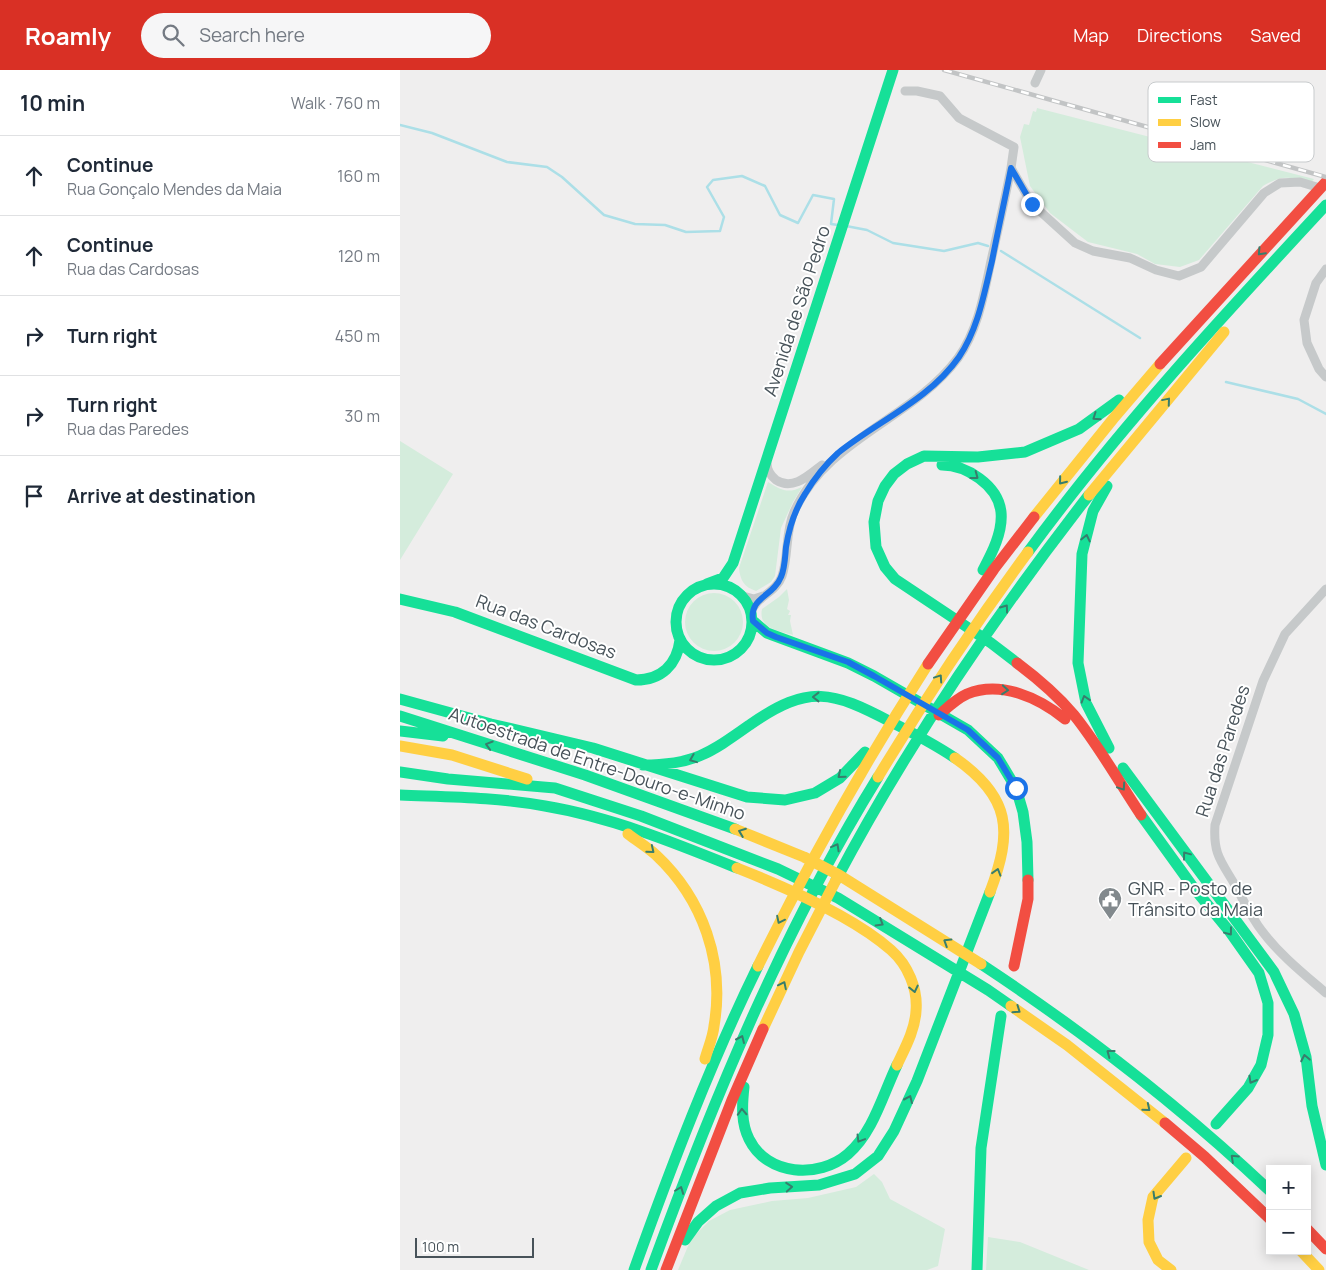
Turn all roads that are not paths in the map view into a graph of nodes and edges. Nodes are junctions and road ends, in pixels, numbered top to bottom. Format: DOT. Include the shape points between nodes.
graph roads {
  1 [pos="893,70"];
  2 [pos="1041,70"];
  3 [pos="1035,83"];
  4 [pos="905,91"];
  5 [pos="1011,168"];
  6 [pos="1326,182"];
  7 [pos="1322,191"];
  8 [pos="1326,205"];
  9 [pos="1278,257"];
  10 [pos="1326,269"];
  11 [pos="1149,377"];
  12 [pos="1326,377"];
  13 [pos="1136,438"];
  14 [pos="838,453"];
  15 [pos="767,459"];
  16 [pos="733,563"];
  17 [pos="707,584"];
  18 [pos="1326,589"];
  19 [pos="739,594"];
  20 [pos="765,595"];
  21 [pos="932,598"];
  22 [pos="400,599"];
  23 [pos="970,603"];
  24 [pos="752,617"];
  25 [pos="680,640"];
  26 [pos="993,640"];
  27 [pos="787,642"];
  28 [pos="739,652"];
  29 [pos="700,658"];
  30 [pos="673,662"];
  31 [pos="400,699"];
  32 [pos="400,716"];
  33 [pos="888,728"];
  34 [pos="400,730"];
  35 [pos="468,738"];
  36 [pos="400,746"];
  37 [pos="1097,746"];
  38 [pos="910,750"];
  39 [pos="1115,758"];
  40 [pos="643,765"];
  41 [pos="400,772"];
  42 [pos="555,788"];
  43 [pos="400,795"];
  44 [pos="594,817"];
  45 [pos="1014,966"];
  46 [pos="1326,993"];
  47 [pos="1001,1016"];
  48 [pos="755,1045"];
  49 [pos="689,1122"];
  50 [pos="1216,1124"];
  51 [pos="1186,1158"];
  52 [pos="1326,1165"];
  53 [pos="1266,1187"];
  54 [pos="1266,1215"];
  55 [pos="1311,1233"];
  56 [pos="1326,1249"];
  57 [pos="1305,1255"];
  58 [pos="634,1270"];
  59 [pos="651,1270"];
  60 [pos="667,1270"];
  61 [pos="978,1270"];
  62 [pos="1171,1270"];
  63 [pos="1319,1270"];
  1 -- 15 [label="main road, Avenida de São Pedro"];
  2 -- 3 [label="street"];
  4 -- 5 [label="street" via="940,96 959,118 1014,147"];
  5 -- 7 [label="street" via="1032,204 1074,243 1179,276 1201,267 1264,193 1280,183 1300,182"];
  5 -- 14 [label="street" via="984,298 975,326 959,357 937,382 905,408"];
  6 -- 7 [label="main road"];
  7 -- 11 [label="main road, one-way"];
  8 -- 9 [label="main road"];
  13 -- 9 [label="main road, one-way" via="1224,332"];
  59 -- 9 [label="main road, one-way" via="710,1113 770,976 835,848 896,744 980,618 1065,502 1145,405"];
  10 -- 12 [label="street" via="1316,283 1304,320 1307,343 1318,369"];
  11 -- 21 [label="main road, one-way" via="1079,429 1025,452 978,457 924,456 894,474 878,500 874,522 876,547 895,579"];
  11 -- 23 [label="main road, one-way" via="1057,488"];
  38 -- 13 [label="main road, one-way" via="1032,569"];
  39 -- 13 [label="main road, one-way" via="1086,704 1082,685 1078,663 1080,576 1093,511"];
  14 -- 15 [label="street" via="794,484 785,484 772,476"];
  14 -- 20 [label="street" via="823,468 794,513 782,574 773,590"];
  15 -- 16 [label="main road, Avenida de São Pedro"];
  16 -- 17 [label="main road, Avenida de São Pedro" via="723,578"];
  16 -- 19 [label="main road, Avenida de São Pedro" via="732,579"];
  17 -- 19 [label="main road" via="726,586"];
  17 -- 25 [label="main road" via="696,588 680,605 676,616"];
  18 -- 46 [label="street, Rua das Paredes" via="1285,634 1262,681 1215,825 1214,842 1218,855 1263,932 1282,954"];
  19 -- 20 [label="street" via="754,599"];
  19 -- 24 [label="main road"];
  20 -- 24 [label="street" via="756,603"];
  21 -- 23 [label="main road, one-way" via="891,560 884,547 882,526 886,503 899,481 921,468 949,464 975,473 993,493 1001,512 998,538 974,583"];
  21 -- 26 [label="main road"];
  22 -- 30 [label="main road, Rua das Cardosas" via="464,615 636,680 656,678"];
  23 -- 33 [label="main road"];
  24 -- 27 [label="main road" via="767,633"];
  24 -- 28 [label="main road" via="749,638"];
  25 -- 29 [label="main road" via="685,648"];
  25 -- 30 [label="main road"];
  26 -- 37 [label="main road" via="1050,691"];
  26 -- 39 [label="main road" via="1055,685"];
  27 -- 28 [label="main road" via="766,640"];
  27 -- 45 [label="main road" via="825,653 874,676 968,730 998,758 1016,788 1027,842 1028,899"];
  28 -- 29 [label="main road" via="716,661"];
  29 -- 30 [label="main road" via="687,656"];
  31 -- 40 [label="main road" via="593,748"];
  32 -- 35 [label="main road, Autoestrada de Entre-Douro-e-Minho"];
  33 -- 40 [label="main road, one-way" via="840,778 815,793 785,800 747,797"];
  33 -- 49 [label="main road, one-way" via="832,821 785,909 734,1016"];
  34 -- 35 [label="main road"];
  53 -- 35 [label="main road, Autoestrada de Entre-Douro-e-Minho, one-way" via="1172,1102 1083,1033 992,969 848,881 787,849 618,785"];
  36 -- 42 [label="main road" via="452,754"];
  38 -- 37 [label="main road, one-way" via="931,723 954,702 975,693 996,690 1019,692 1043,702"];
  37 -- 50 [label="main road, one-way" via="1158,838 1259,973 1268,1003 1268,1036 1261,1065 1248,1088"];
  48 -- 38 [label="main road, one-way" via="817,917"];
  52 -- 39 [label="main road, one-way" via="1312,1106 1306,1057 1294,1014 1274,972"];
  60 -- 40 [label="main road, one-way" via="698,1222 716,1206 740,1193 819,1185 855,1174 878,1156 894,1131 917,1081 992,886 1002,855 1003,818 991,790 981,777 945,750 843,699 810,696 794,699 694,759 673,764"];
  41 -- 42 [label="main road, Autoestrada de Entre-Douro-e-Minho"];
  42 -- 54 [label="main road, Autoestrada de Entre-Douro-e-Minho, one-way" via="641,816 778,869 838,898 988,990 1067,1045 1168,1125"];
  43 -- 44 [label="main road" via="492,800 564,809"];
  44 -- 48 [label="main road, one-way" via="772,881 864,930 897,955 910,972 916,996 916,1016 908,1039 875,1113 856,1146 838,1162 816,1170 790,1170 767,1159 752,1145 743,1120 742,1102"];
  44 -- 49 [label="main road, one-way" via="634,838 665,862 691,896 709,936 718,981 717,1016 692,1092"];
  47 -- 61 [label="main road" via="981,1148"];
  48 -- 60 [label="main road"];
  49 -- 58 [label="main road"];
  51 -- 62 [label="main road, one-way" via="1154,1197 1148,1220 1149,1242 1158,1260"];
  55 -- 56 [label="main road"];
  57 -- 63 [label="main road"];
}
